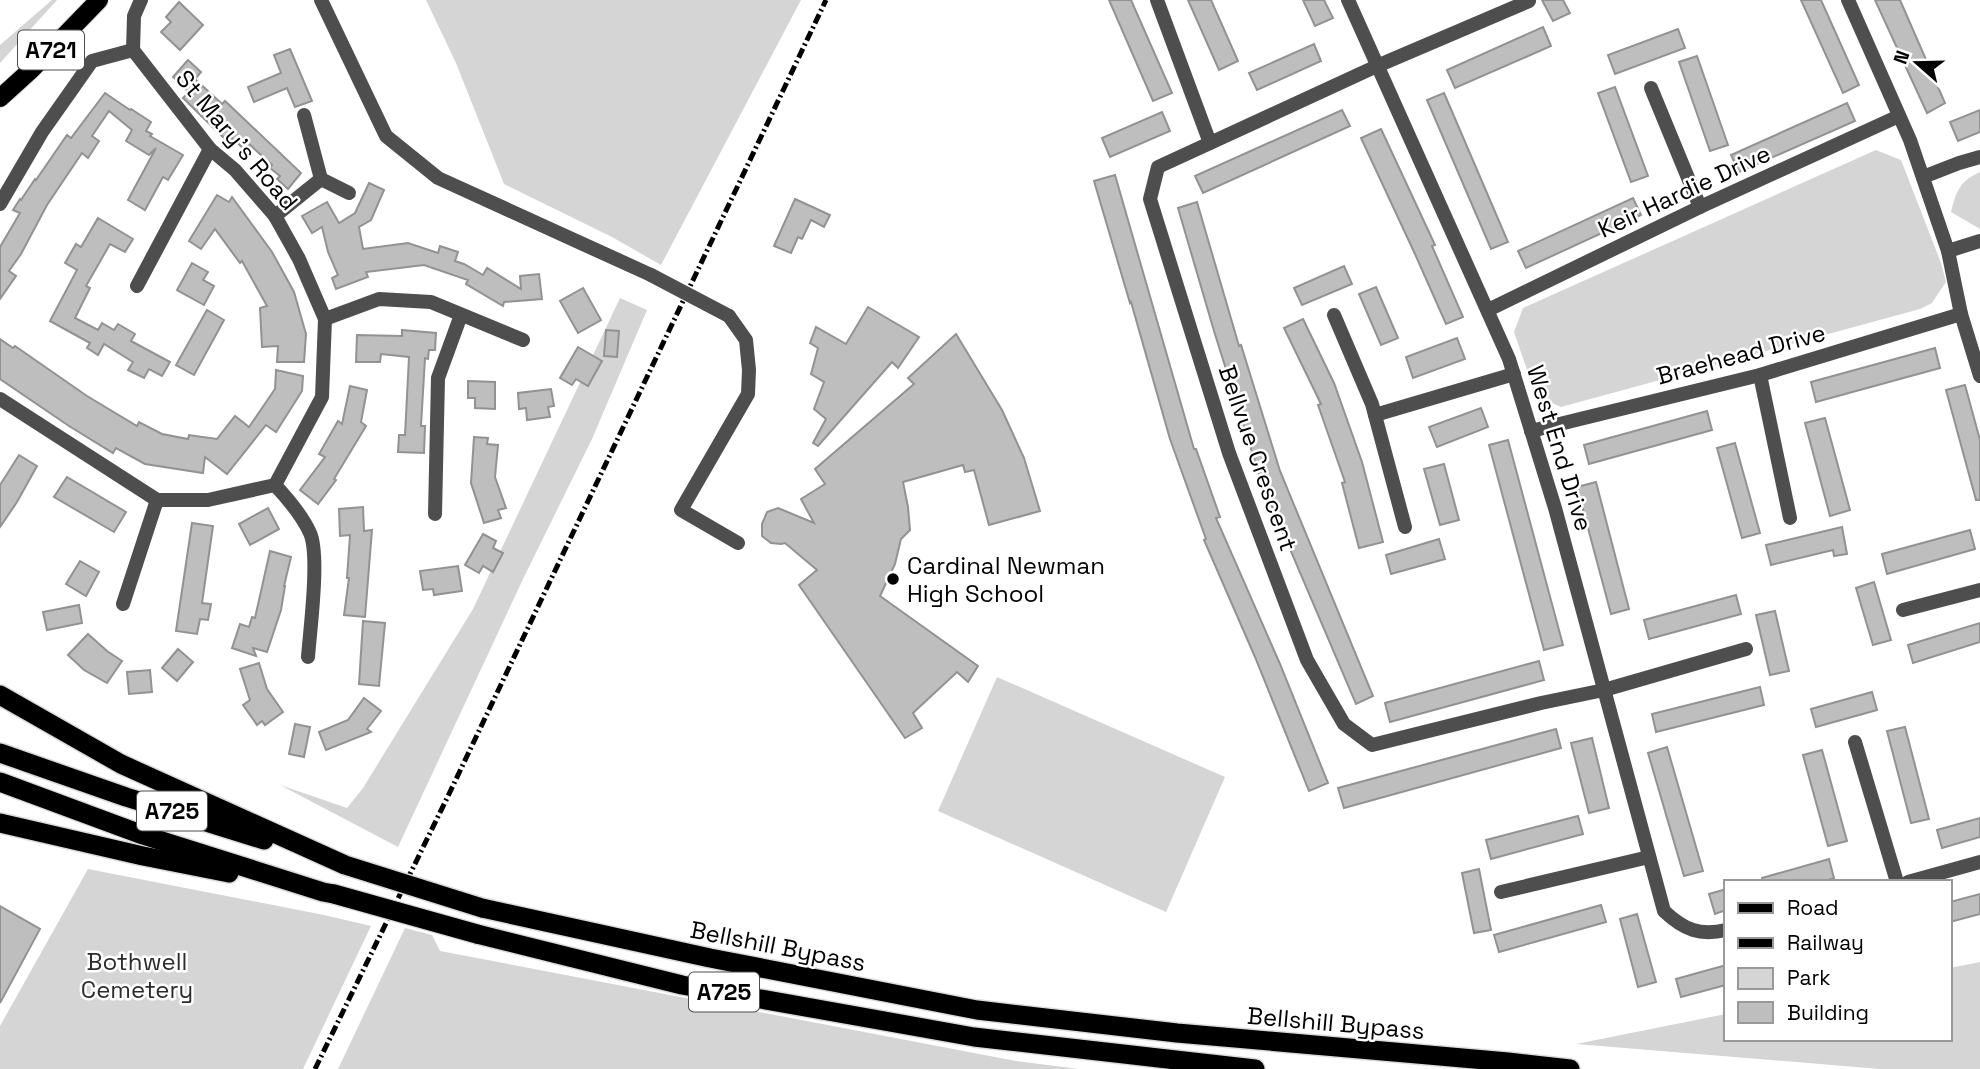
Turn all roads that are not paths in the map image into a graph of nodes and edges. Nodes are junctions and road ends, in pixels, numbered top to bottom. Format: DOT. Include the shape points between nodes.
graph roads {
  1 [pos="99,0"];
  2 [pos="141,0"];
  3 [pos="321,0"];
  4 [pos="1157,0"];
  5 [pos="1348,0"];
  6 [pos="1848,0"];
  7 [pos="1529,1"];
  8 [pos="133,50"];
  9 [pos="1377,66"];
  10 [pos="1651,89"];
  11 [pos="0,98"];
  12 [pos="304,115"];
  13 [pos="1899,116"];
  14 [pos="1210,143"];
  15 [pos="210,149"];
  16 [pos="1980,158"];
  17 [pos="1923,177"];
  18 [pos="321,179"];
  19 [pos="349,193"];
  20 [pos="0,204"];
  21 [pos="1700,207"];
  22 [pos="275,216"];
  23 [pos="1980,241"];
  24 [pos="1948,251"];
  25 [pos="137,286"];
  26 [pos="1488,310"];
  27 [pos="1961,314"];
  28 [pos="461,315"];
  29 [pos="1334,315"];
  30 [pos="325,319"];
  31 [pos="523,340"];
  32 [pos="1514,374"];
  33 [pos="1760,375"];
  34 [pos="1980,376"];
  35 [pos="3,407"];
  36 [pos="1375,415"];
  37 [pos="1531,431"];
  38 [pos="275,485"];
  39 [pos="157,500"];
  40 [pos="435,514"];
  41 [pos="1790,518"];
  42 [pos="1405,527"];
  43 [pos="738,543"];
  44 [pos="1980,590"];
  45 [pos="123,604"];
  46 [pos="1903,610"];
  47 [pos="1746,649"];
  48 [pos="308,657"];
  49 [pos="1604,690"];
  50 [pos="0,695"];
  51 [pos="1855,742"];
  52 [pos="0,753"];
  53 [pos="0,782"];
  54 [pos="0,823"];
  55 [pos="1649,857"];
  56 [pos="1980,862"];
  57 [pos="345,865"];
  58 [pos="1896,880"];
  59 [pos="1915,880"];
  60 [pos="1501,892"];
  61 [pos="329,893"];
  62 [pos="1724,930"];
  63 [pos="1255,1069"];
  64 [pos="1570,1069"];
  1 -- 11 [label="main road, A721"];
  2 -- 8 [label="street" via="134,16"];
  3 -- 43 [label="street, bridge" via="386,136 438,178 651,275 729,316 746,340 748,394 681,510"];
  4 -- 14 [label="street"];
  5 -- 9 [label="street, West End Drive"];
  6 -- 13 [label="street"];
  7 -- 9 [label="street, Bellvue Crescent"];
  8 -- 15 [label="street, St Mary's Road"];
  8 -- 20 [label="street" via="92,61 42,132"];
  9 -- 14 [label="street, Bellvue Crescent"];
  9 -- 26 [label="street, West End Drive"];
  10 -- 21 [label="street"];
  12 -- 18 [label="street"];
  13 -- 17 [label="street"];
  13 -- 21 [label="street, Keir Hardie Drive"];
  14 -- 49 [label="street, Bellvue Crescent" via="1158,167 1150,200 1228,453 1307,660 1344,724 1372,745"];
  15 -- 22 [label="street, St Mary's Road"];
  15 -- 25 [label="street"];
  16 -- 17 [label="street"];
  17 -- 24 [label="street"];
  18 -- 19 [label="street"];
  18 -- 22 [label="street"];
  21 -- 26 [label="street, Keir Hardie Drive"];
  22 -- 30 [label="street, St Mary's Road"];
  23 -- 24 [label="street"];
  24 -- 27 [label="street"];
  26 -- 32 [label="street, West End Drive"];
  27 -- 33 [label="street, Braehead Drive"];
  27 -- 34 [label="street"];
  28 -- 30 [label="street" via="431,302 379,299"];
  28 -- 31 [label="street"];
  28 -- 40 [label="street" via="438,378"];
  29 -- 36 [label="street"];
  30 -- 38 [label="street, St Mary's Road" via="322,397"];
  32 -- 36 [label="street"];
  32 -- 37 [label="street, West End Drive"];
  33 -- 37 [label="street, Braehead Drive"];
  33 -- 41 [label="street"];
  35 -- 39 [label="street"];
  36 -- 42 [label="street"];
  37 -- 49 [label="street, West End Drive"];
  38 -- 39 [label="street" via="208,500"];
  38 -- 48 [label="street" via="312,536 315,556"];
  39 -- 45 [label="street"];
  44 -- 46 [label="street"];
  47 -- 49 [label="street"];
  49 -- 55 [label="street, West End Drive"];
  50 -- 57 [label="highway" via="121,764"];
  51 -- 58 [label="street"];
  52 -- 57 [label="highway, Bellshill Bypass / A725"];
  53 -- 61 [label="highway, A725" via="143,835"];
  54 -- 61 [label="highway"];
  55 -- 60 [label="street"];
  55 -- 62 [label="street, West End Drive" via="1664,911 1678,924 1703,934"];
  56 -- 59 [label="street"];
  57 -- 64 [label="highway, Bellshill Bypass / A725, bridge" via="482,908 977,1010"];
  61 -- 63 [label="highway, A725, bridge" via="682,985 960,1035"];
}
